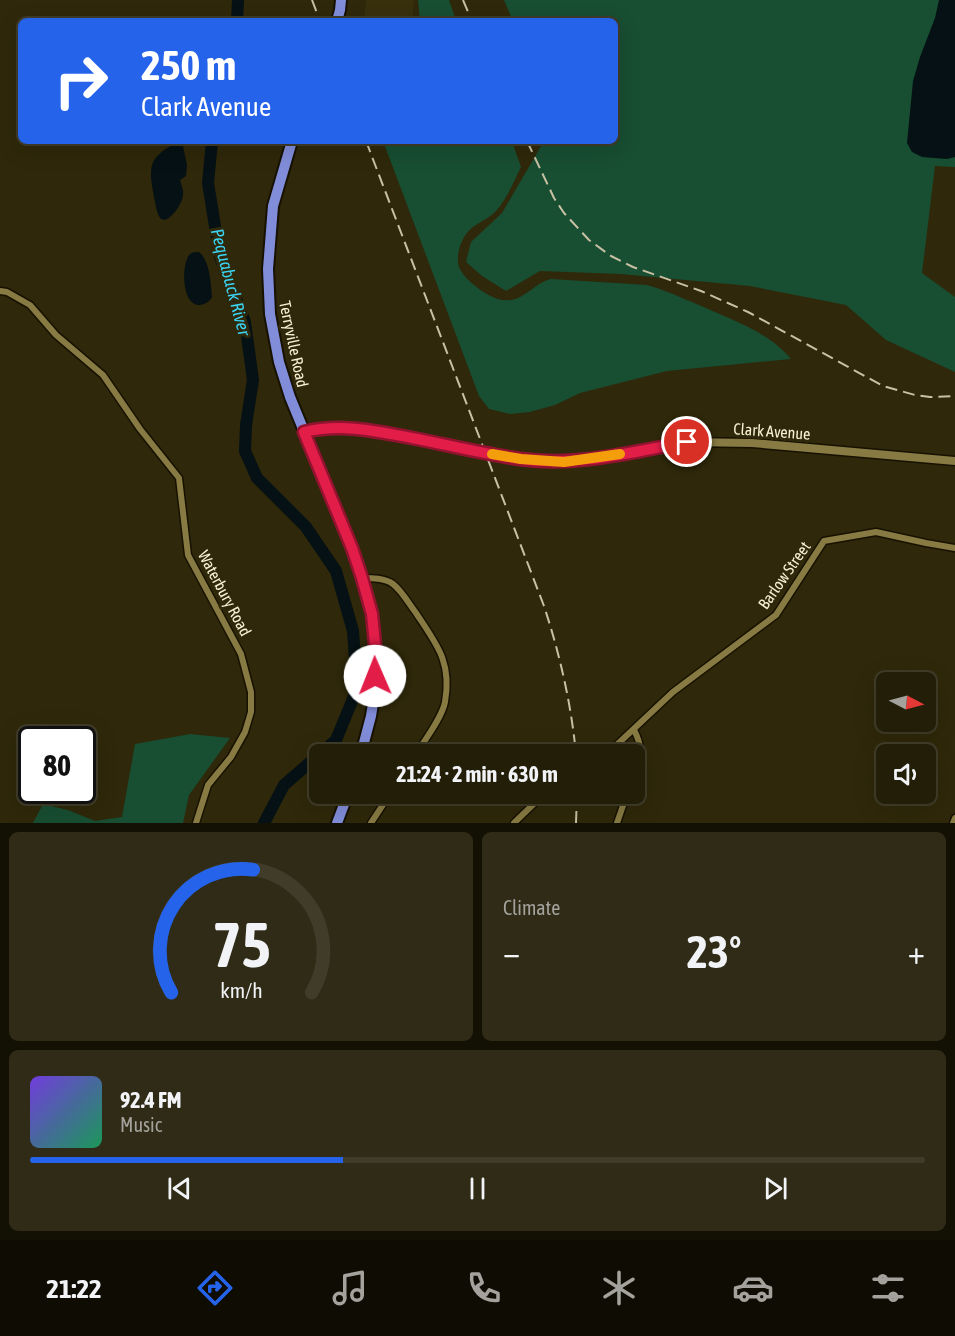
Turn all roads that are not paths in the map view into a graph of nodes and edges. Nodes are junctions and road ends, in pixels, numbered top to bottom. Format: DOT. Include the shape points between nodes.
graph roads {
  1 [pos="341,0"];
  2 [pos="339,18"];
  3 [pos="291,144"];
  4 [pos="0,291"];
  5 [pos="304,432"];
  6 [pos="955,461"];
  7 [pos="955,548"];
  8 [pos="362,578"];
  9 [pos="634,730"];
  10 [pos="365,744"];
  11 [pos="422,744"];
  12 [pos="618,744"];
  13 [pos="640,744"];
  14 [pos="344,804"];
  15 [pos="383,804"];
  16 [pos="534,804"];
  17 [pos="624,804"];
  18 [pos="955,818"];
  19 [pos="196,823"];
  20 [pos="337,823"];
  21 [pos="371,823"];
  22 [pos="514,823"];
  23 [pos="617,823"];
  24 [pos="953,823"];
  1 -- 2 [label="highway"];
  3 -- 5 [label="highway, Terryville Road" via="273,206 268,293 279,362"];
  4 -- 19 [label="street, Waterbury Road" via="30,305 56,335 103,375 179,478 188,555 242,654 251,692 245,732 208,785"];
  5 -- 6 [label="main road, Clark Avenue" via="328,427 374,430 521,459 564,462 687,442 752,442"];
  5 -- 8 [label="highway, Terryville Road"];
  7 -- 9 [label="street, Barlow Street" via="876,532 824,541 776,615 678,688"];
  8 -- 10 [label="highway, Terryville Road" via="372,614 376,654 373,708"];
  8 -- 11 [label="street" via="392,583 439,647 447,677 444,705"];
  9 -- 12 [label="street, Barlow Street"];
  9 -- 13 [label="street"];
  14 -- 20 [label="highway"];
  15 -- 21 [label="street"];
  16 -- 22 [label="street"];
  17 -- 23 [label="street"];
  18 -- 24 [label="street"];
}
